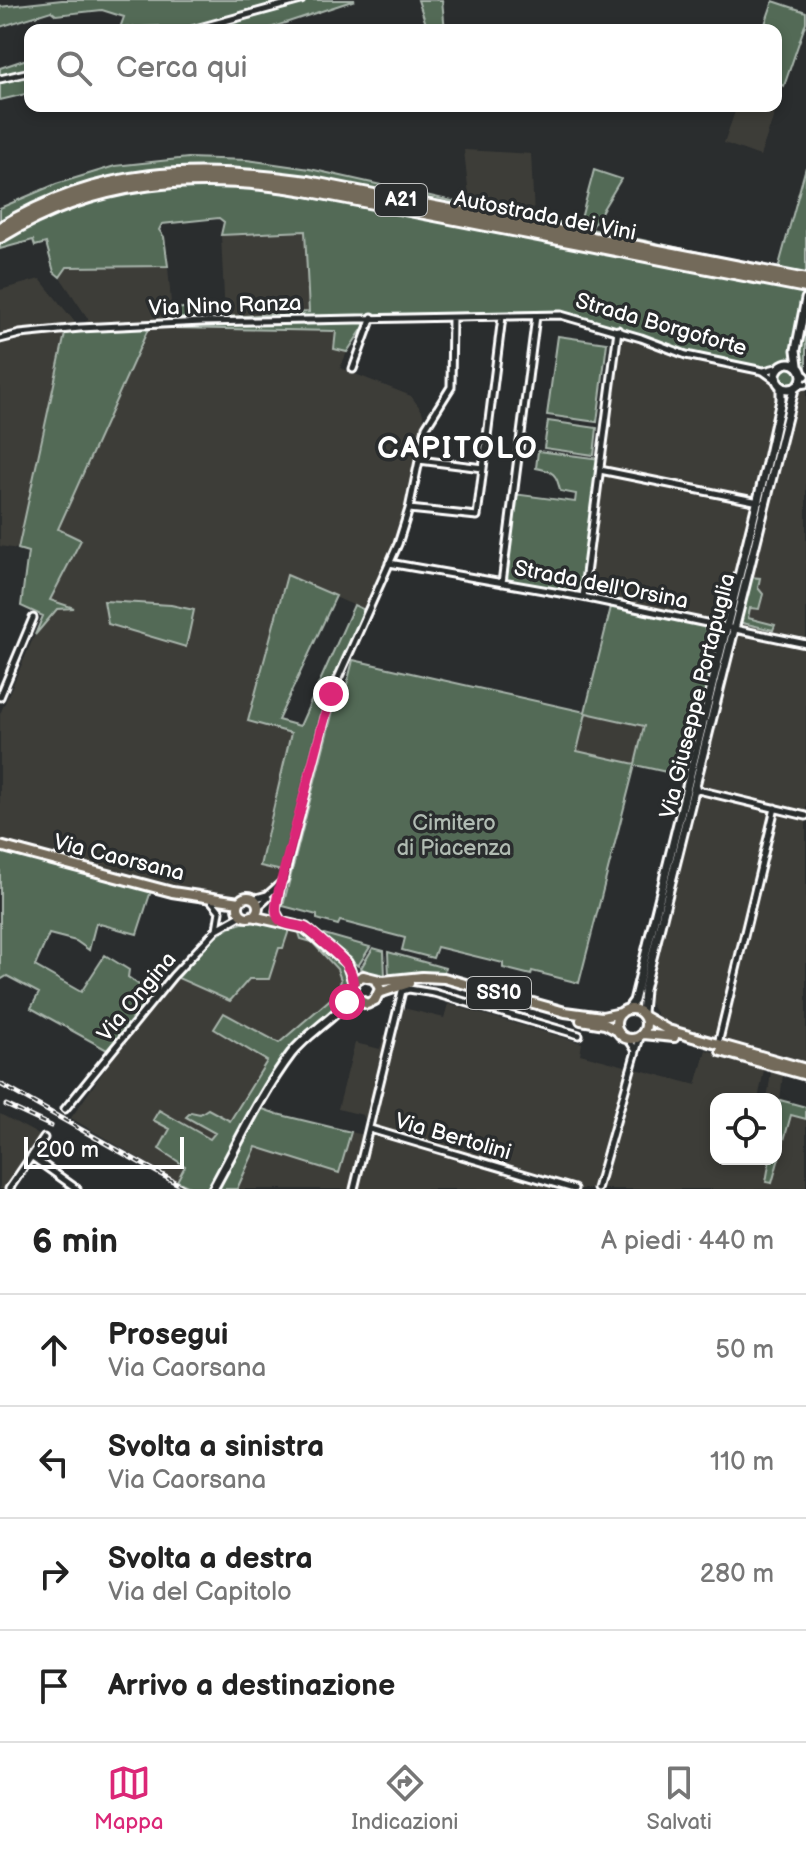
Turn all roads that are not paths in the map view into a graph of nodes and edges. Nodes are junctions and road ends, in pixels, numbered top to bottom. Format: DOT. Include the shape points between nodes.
graph roads {
  1 [pos="301,0"];
  2 [pos="214,24"];
  3 [pos="24,73"];
  4 [pos="0,79"];
  5 [pos="0,228"];
  6 [pos="0,237"];
  7 [pos="806,280"];
  8 [pos="806,287"];
  9 [pos="805,303"];
  10 [pos="536,316"];
  11 [pos="372,317"];
  12 [pos="502,317"];
  13 [pos="452,318"];
  14 [pos="618,330"];
  15 [pos="0,339"];
  16 [pos="796,350"];
  17 [pos="783,365"];
  18 [pos="798,365"];
  19 [pos="353,369"];
  20 [pos="763,371"];
  21 [pos="804,375"];
  22 [pos="779,384"];
  23 [pos="800,386"];
  24 [pos="419,460"];
  25 [pos="483,468"];
  26 [pos="600,470"];
  27 [pos="760,502"];
  28 [pos="409,509"];
  29 [pos="389,563"];
  30 [pos="502,583"];
  31 [pos="583,597"];
  32 [pos="33,618"];
  33 [pos="730,627"];
  34 [pos="806,644"];
  35 [pos="0,697"];
  36 [pos="690,788"];
  37 [pos="775,808"];
  38 [pos="806,816"];
  39 [pos="0,846"];
  40 [pos="280,886"];
  41 [pos="209,899"];
  42 [pos="234,902"];
  43 [pos="255,908"];
  44 [pos="241,914"];
  45 [pos="281,922"];
  46 [pos="217,929"];
  47 [pos="347,963"];
  48 [pos="374,979"];
  49 [pos="353,988"];
  50 [pos="379,993"];
  51 [pos="362,1003"];
  52 [pos="343,1007"];
  53 [pos="624,1011"];
  54 [pos="644,1015"];
  55 [pos="618,1031"];
  56 [pos="579,1035"];
  57 [pos="641,1035"];
  58 [pos="628,1038"];
  59 [pos="718,1044"];
  60 [pos="636,1052"];
  61 [pos="806,1072"];
  62 [pos="65,1109"];
  63 [pos="370,1129"];
  64 [pos="44,1138"];
  65 [pos="31,1156"];
  66 [pos="9,1189"];
  67 [pos="77,1189"];
  68 [pos="213,1189"];
  69 [pos="354,1189"];
  70 [pos="574,1189"];
  71 [pos="597,1189"];
  1 -- 2 [label="street"];
  3 -- 4 [label="street"];
  5 -- 7 [label="highway, Autostrada dei Vini / A21" via="60,198 124,180 185,172 244,173"];
  6 -- 8 [label="highway, Autostrada dei Vini / A21" via="100,193 185,180 244,181"];
  9 -- 16 [label="main road"];
  10 -- 12 [label="street, Strada Borgoforte"];
  10 -- 14 [label="street, Strada Borgoforte" via="561,315"];
  10 -- 30 [label="street"];
  11 -- 13 [label="street, Via Nino Ranza"];
  11 -- 15 [label="street, Via Nino Ranza" via="86,327"];
  11 -- 19 [label="street"];
  12 -- 13 [label="street, Strada Borgoforte"];
  12 -- 25 [label="street"];
  13 -- 24 [label="street" via="453,380 426,427"];
  14 -- 20 [label="street, Strada Borgoforte" via="686,355"];
  14 -- 26 [label="street"];
  16 -- 17 [label="main road"];
  16 -- 18 [label="main road"];
  17 -- 18 [label="main road"];
  17 -- 20 [label="street, Strada Borgoforte"];
  17 -- 22 [label="main road" via="776,374"];
  18 -- 21 [label="main road"];
  20 -- 22 [label="street, Strada Borgoforte"];
  21 -- 23 [label="main road"];
  22 -- 23 [label="main road"];
  22 -- 27 [label="main road, Via Giuseppe Portapuglia" via="781,400"];
  23 -- 27 [label="main road, Via Giuseppe Portapuglia"];
  24 -- 25 [label="street"];
  24 -- 28 [label="street"];
  25 -- 28 [label="street" via="477,516"];
  26 -- 27 [label="street"];
  26 -- 31 [label="street"];
  27 -- 33 [label="main road, Via Giuseppe Portapuglia"];
  28 -- 29 [label="street"];
  29 -- 30 [label="street, Strada dell'Orsina"];
  29 -- 40 [label="street" via="331,694"];
  30 -- 31 [label="street, Strada dell'Orsina"];
  31 -- 33 [label="street, Strada dell'Orsina"];
  32 -- 35 [label="street"];
  33 -- 34 [label="street, Strada dell'Orsina"];
  33 -- 36 [label="main road, Via Giuseppe Portapuglia"];
  36 -- 37 [label="street"];
  36 -- 53 [label="main road, Via Giuseppe Portapuglia" via="635,998"];
  36 -- 54 [label="main road, Via Giuseppe Portapuglia" via="642,1000"];
  37 -- 38 [label="street"];
  37 -- 59 [label="street"];
  39 -- 41 [label="main road, Via Caorsana"];
  40 -- 43 [label="street"];
  40 -- 45 [label="street" via="276,914"];
  41 -- 42 [label="main road, Via Caorsana"];
  41 -- 46 [label="street" via="220,911"];
  42 -- 43 [label="main road" via="247,897"];
  42 -- 44 [label="main road"];
  43 -- 44 [label="main road"];
  43 -- 45 [label="main road"];
  44 -- 46 [label="street, Via Ongina"];
  45 -- 47 [label="main road" via="305,928"];
  46 -- 62 [label="street, Via Ongina"];
  47 -- 48 [label="main road"];
  47 -- 49 [label="main road"];
  48 -- 49 [label="main road, SS10" via="359,978"];
  48 -- 50 [label="main road"];
  48 -- 53 [label="main road, SS10" via="444,978 565,1012 602,1017"];
  49 -- 51 [label="main road"];
  49 -- 52 [label="main road"];
  50 -- 51 [label="main road, SS10" via="371,1003"];
  50 -- 55 [label="main road, SS10" via="405,984 443,983"];
  51 -- 52 [label="main road, SS10"];
  52 -- 68 [label="main road" via="290,1055"];
  53 -- 54 [label="main road, SS10"];
  53 -- 55 [label="main road"];
  54 -- 57 [label="main road" via="647,1026"];
  54 -- 59 [label="main road, SS10" via="660,1027"];
  55 -- 58 [label="main road, SS10"];
  56 -- 63 [label="street" via="434,993 402,991"];
  57 -- 58 [label="main road, SS10"];
  57 -- 60 [label="street"];
  57 -- 61 [label="main road, SS10" via="675,1037"];
  58 -- 60 [label="street"];
  59 -- 61 [label="main road, SS10"];
  60 -- 71 [label="street"];
  63 -- 69 [label="street"];
  63 -- 70 [label="street, Via Bertolini"];
  64 -- 65 [label="street"];
  65 -- 66 [label="street"];
  65 -- 67 [label="street"];
}
